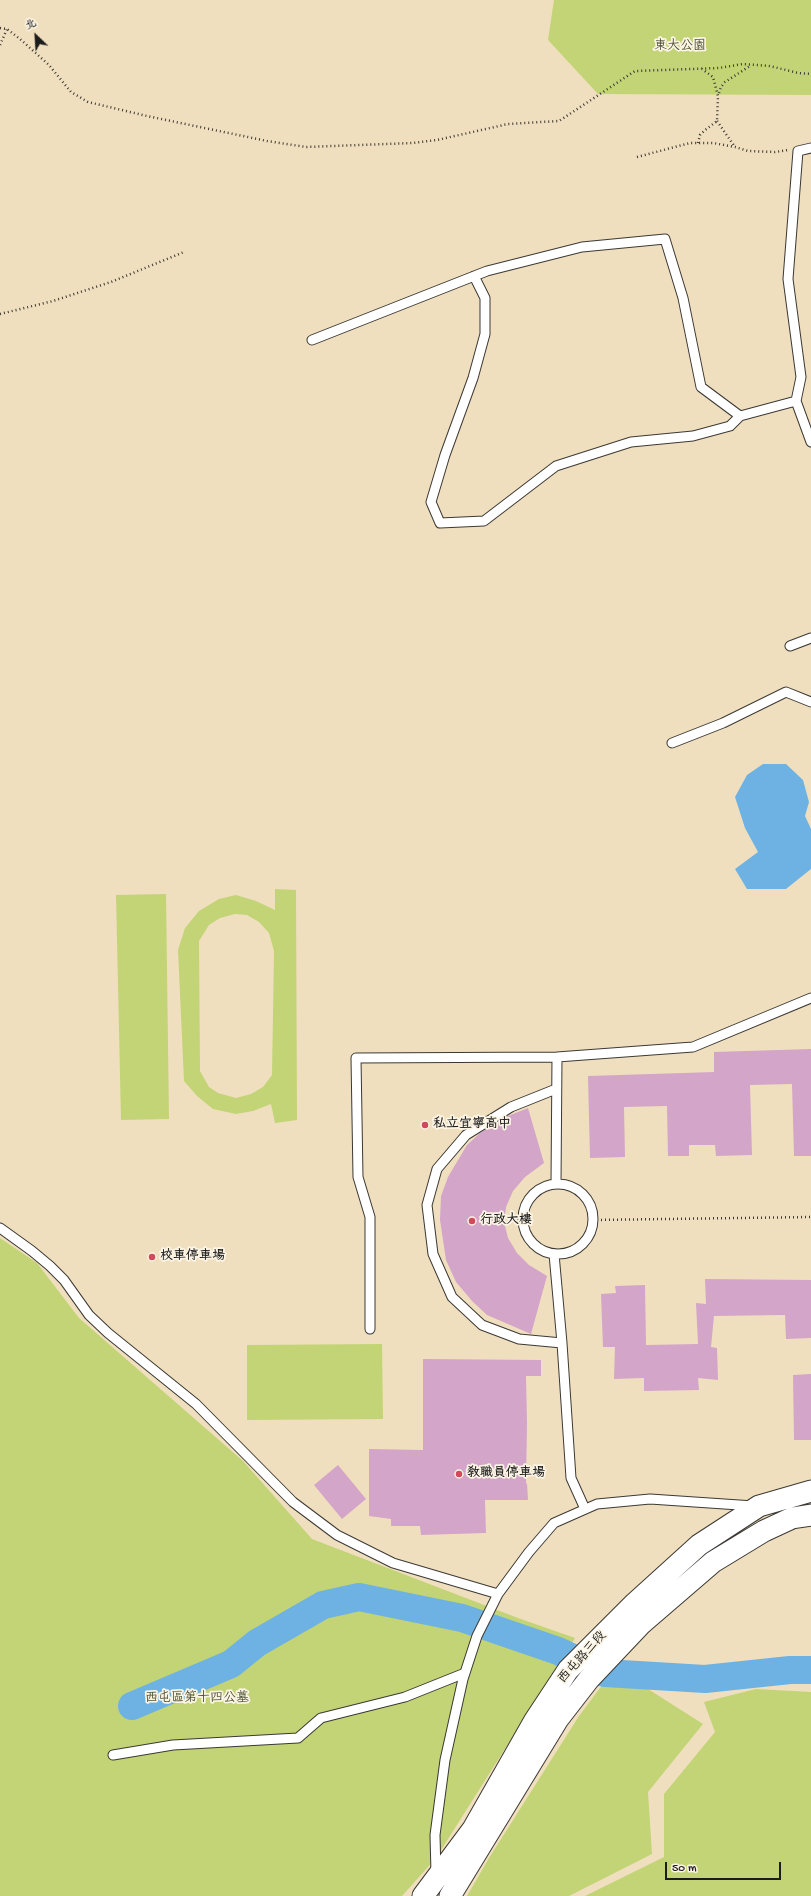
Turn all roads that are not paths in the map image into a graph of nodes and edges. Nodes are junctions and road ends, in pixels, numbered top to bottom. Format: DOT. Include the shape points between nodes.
graph roads {
  1 [pos="811,148"];
  2 [pos="474,276"];
  3 [pos="312,340"];
  4 [pos="796,401"];
  5 [pos="740,416"];
  6 [pos="811,442"];
  7 [pos="811,638"];
  8 [pos="790,646"];
  9 [pos="811,702"];
  10 [pos="672,743"];
  11 [pos="811,998"];
  12 [pos="556,1057"];
  13 [pos="556,1088"];
  14 [pos="556,1184"];
  15 [pos="0,1228"];
  16 [pos="554,1254"];
  17 [pos="370,1328"];
  18 [pos="562,1342"];
  19 [pos="811,1491"];
  20 [pos="759,1506"];
  21 [pos="585,1509"];
  22 [pos="811,1515"];
  23 [pos="498,1594"];
  24 [pos="465,1673"];
  25 [pos="113,1755"];
  26 [pos="437,1877"];
  27 [pos="423,1896"];
  28 [pos="450,1896"];
  1 -- 4 [label="lane" via="798,151 788,279 800,377"];
  2 -- 3 [label="lane"];
  2 -- 5 [label="lane" via="582,247 665,240 683,298 701,387"];
  2 -- 5 [label="lane" via="485,298 486,334 431,502 440,523 484,521 556,466 631,442 693,436 730,426"];
  4 -- 5 [label="lane"];
  4 -- 6 [label="lane"];
  7 -- 8 [label="lane"];
  9 -- 10 [label="lane" via="786,692 724,723"];
  11 -- 12 [label="lane" via="693,1047"];
  12 -- 13 [label="lane"];
  12 -- 17 [label="lane" via="356,1058 358,1177 370,1217"];
  13 -- 14 [label="lane"];
  13 -- 18 [label="lane" via="511,1107 466,1135 438,1169 427,1205 433,1254 452,1297 482,1325 519,1339"];
  14 -- 16 [label="lane" via="536,1191 524,1208 523,1218 528,1238 535,1246"];
  14 -- 16 [label="lane" via="570,1187 582,1194 592,1210 593,1220 591,1229 581,1245 564,1254"];
  15 -- 23 [label="lane" via="50,1266 98,1324 196,1404 293,1502 331,1530 393,1563"];
  16 -- 18 [label="lane"];
  18 -- 21 [label="lane" via="571,1478"];
  19 -- 20 [label="street, 西屯路三段"];
  20 -- 21 [label="lane" via="650,1499 597,1504"];
  20 -- 26 [label="street, 西屯路三段" via="699,1545 635,1603 568,1670 535,1720 473,1829"];
  21 -- 23 [label="lane" via="554,1523"];
  22 -- 28 [label="street, 西屯路三段" via="792,1518 764,1531 713,1562 638,1628 589,1679 558,1720"];
  23 -- 24 [label="lane" via="477,1636"];
  24 -- 25 [label="lane" via="405,1697 320,1718 298,1738 172,1746"];
  24 -- 26 [label="lane" via="445,1760 434,1835"];
  26 -- 27 [label="street, 西屯路三段"];
}
